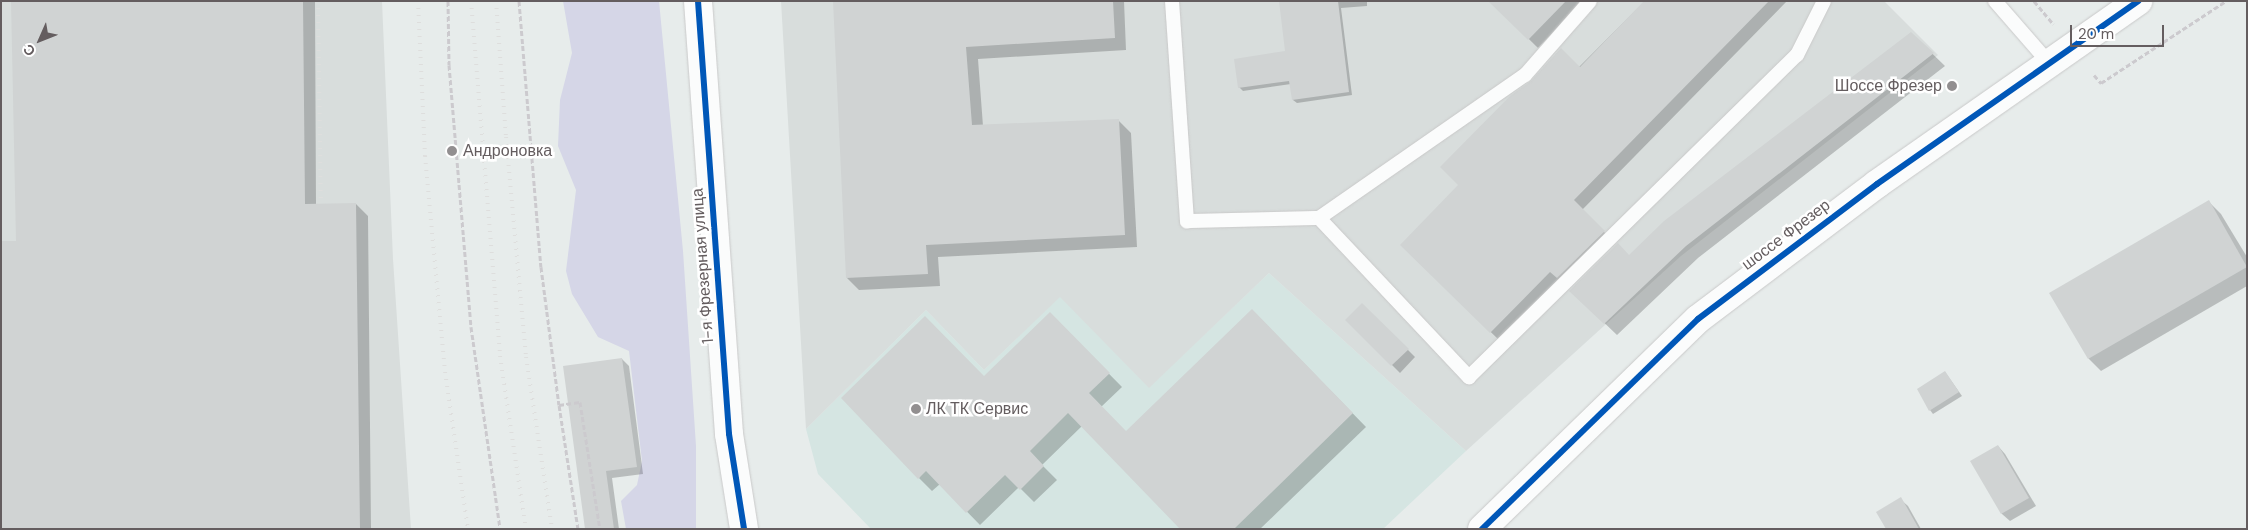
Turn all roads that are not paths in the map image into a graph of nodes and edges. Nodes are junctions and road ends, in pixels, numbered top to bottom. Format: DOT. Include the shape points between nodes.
graph roads {
  1 [pos="698,1"];
  2 [pos="1172,1"];
  3 [pos="1590,1"];
  4 [pos="1824,1"];
  5 [pos="1996,1"];
  6 [pos="2138,1"];
  7 [pos="2049,63"];
  8 [pos="1319,218"];
  9 [pos="744,529"];
  10 [pos="1482,529"];
  1 -- 9 [label="street, 1-я Фрезерная улица" via="729,434"];
  2 -- 8 [label="lane" via="1187,221"];
  3 -- 8 [label="lane" via="1525,75"];
  4 -- 8 [label="lane" via="1797,55 1469,376"];
  5 -- 7 [label="lane"];
  6 -- 7 [label="street, шоссе Фрезер"];
  7 -- 10 [label="street, шоссе Фрезер" via="1876,184 1698,319"];
}
